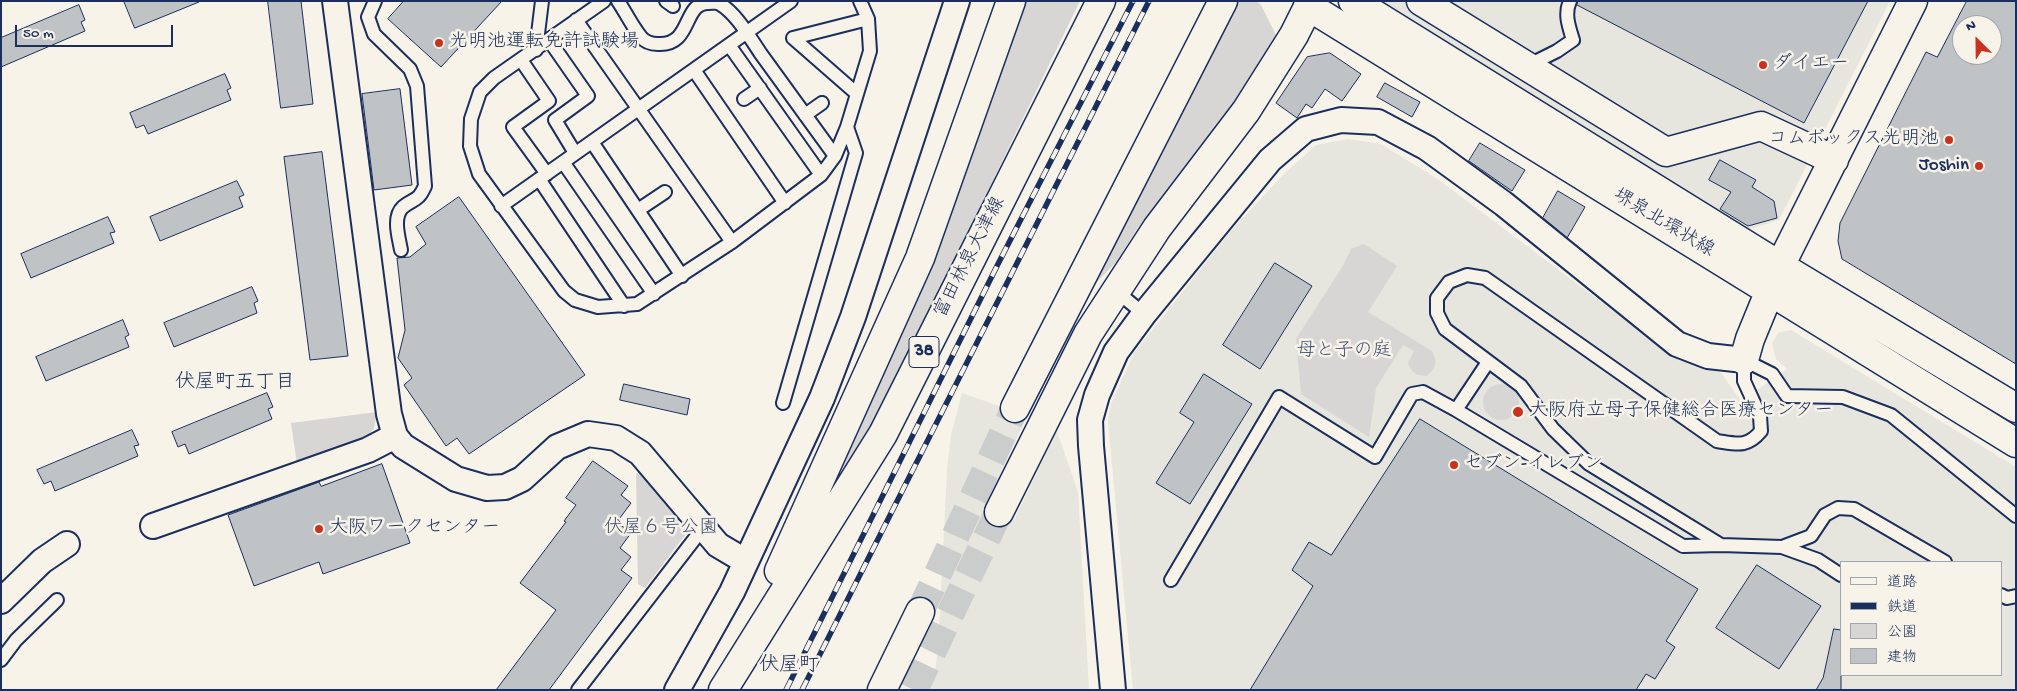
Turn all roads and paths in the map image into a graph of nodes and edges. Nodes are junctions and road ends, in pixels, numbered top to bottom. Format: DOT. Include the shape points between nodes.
graph roads {
  1 [pos="335,1"];
  2 [pos="374,1"];
  3 [pos="542,1"];
  4 [pos="604,1"];
  5 [pos="618,1"];
  6 [pos="666,1"];
  7 [pos="673,1"];
  8 [pos="791,1"];
  9 [pos="860,1"];
  10 [pos="957,1"];
  11 [pos="1010,1"];
  12 [pos="1100,1"];
  13 [pos="1223,1"];
  14 [pos="1353,1"];
  15 [pos="1421,1"];
  16 [pos="1570,1"];
  17 [pos="1913,1"];
  18 [pos="1306,3"];
  19 [pos="868,18"];
  20 [pos="576,20"];
  21 [pos="746,33"];
  22 [pos="548,40"];
  23 [pos="729,45"];
  24 [pos="536,50"];
  25 [pos="521,60"];
  26 [pos="1526,66"];
  27 [pos="694,70"];
  28 [pos="760,88"];
  29 [pos="856,93"];
  30 [pos="744,99"];
  31 [pos="822,103"];
  32 [pos="638,110"];
  33 [pos="805,114"];
  34 [pos="847,127"];
  35 [pos="592,142"];
  36 [pos="575,153"];
  37 [pos="835,156"];
  38 [pos="1834,160"];
  39 [pos="563,162"];
  40 [pos="821,175"];
  41 [pos="543,177"];
  42 [pos="665,192"];
  43 [pos="785,203"];
  44 [pos="502,206"];
  45 [pos="638,210"];
  46 [pos="732,242"];
  47 [pos="401,250"];
  48 [pos="682,276"];
  49 [pos="1775,278"];
  50 [pos="1115,290"];
  51 [pos="654,294"];
  52 [pos="624,306"];
  53 [pos="1144,314"];
  54 [pos="1744,360"];
  55 [pos="1488,362"];
  56 [pos="783,403"];
  57 [pos="1015,408"];
  58 [pos="2016,408"];
  59 [pos="1456,410"];
  60 [pos="395,436"];
  61 [pos="2016,443"];
  62 [pos="999,512"];
  63 [pos="2016,516"];
  64 [pos="153,526"];
  65 [pos="703,528"];
  66 [pos="1811,536"];
  67 [pos="67,544"];
  68 [pos="1721,545"];
  69 [pos="1782,547"];
  70 [pos="745,560"];
  71 [pos="1818,560"];
  72 [pos="1943,561"];
  73 [pos="1840,574"];
  74 [pos="1171,580"];
  75 [pos="2002,596"];
  76 [pos="2016,596"];
  77 [pos="57,600"];
  78 [pos="1,601"];
  79 [pos="920,612"];
  80 [pos="1,660"];
  81 [pos="727,682"];
  82 [pos="578,690"];
  83 [pos="677,690"];
  84 [pos="882,690"];
  85 [pos="1113,690"];
  1 -- 60 [label="street" via="389,414"];
  2 -- 47 [label="lane" via="368,17 374,34 410,70 417,86 425,186 420,198 398,214"];
  3 -- 24 [label="lane"];
  4 -- 20 [label="lane"];
  5 -- 21 [label="lane" via="642,38 651,43 677,40 696,7 706,2 719,3"];
  6 -- 7 [label="lane" via="674,6"];
  8 -- 21 [label="lane"];
  9 -- 19 [label="lane"];
  10 -- 70 [label="street" via="853,317 822,398"];
  11 -- 81 [label="main road" via="920,258"];
  12 -- 81 [label="main road, 富田林泉大津線 / 38" via="882,434"];
  13 -- 57 [label="main road"];
  14 -- 49 [label="main road, 堺泉北環状線"];
  15 -- 26 [label="main road"];
  16 -- 26 [label="lane" via="1568,24 1573,40"];
  17 -- 38 [label="main road"];
  18 -- 49 [label="main road, 堺泉北環状線"];
  18 -- 50 [label="main road" via="1294,35 1246,111 1157,228"];
  19 -- 29 [label="lane" via="870,50"];
  19 -- 29 [label="lane" via="793,38"];
  20 -- 22 [label="lane"];
  20 -- 32 [label="lane"];
  21 -- 23 [label="lane"];
  21 -- 33 [label="lane"];
  22 -- 24 [label="lane"];
  22 -- 36 [label="lane" via="588,96 555,120"];
  23 -- 27 [label="lane"];
  23 -- 28 [label="lane"];
  24 -- 25 [label="lane"];
  25 -- 41 [label="lane" via="549,101 513,127"];
  25 -- 44 [label="lane" via="480,92 471,119 470,146 478,174"];
  26 -- 38 [label="main road" via="1666,152 1761,126"];
  27 -- 32 [label="lane"];
  27 -- 43 [label="lane"];
  28 -- 30 [label="lane"];
  28 -- 40 [label="lane"];
  29 -- 34 [label="lane"];
  31 -- 33 [label="lane"];
  32 -- 35 [label="lane"];
  32 -- 46 [label="lane"];
  33 -- 37 [label="lane"];
  34 -- 37 [label="lane"];
  34 -- 56 [label="lane" via="856,153"];
  35 -- 36 [label="lane"];
  35 -- 45 [label="lane"];
  36 -- 39 [label="lane"];
  37 -- 40 [label="lane"];
  38 -- 49 [label="main road"];
  39 -- 41 [label="lane"];
  39 -- 51 [label="lane"];
  40 -- 43 [label="lane"];
  41 -- 44 [label="lane"];
  41 -- 52 [label="lane"];
  42 -- 45 [label="lane"];
  43 -- 46 [label="lane"];
  44 -- 52 [label="lane" via="564,291 575,300 598,307"];
  45 -- 48 [label="lane"];
  46 -- 48 [label="lane"];
  48 -- 51 [label="lane"];
  49 -- 54 [label="main road"];
  49 -- 58 [label="main road, 堺泉北環状線"];
  49 -- 61 [label="main road, 堺泉北環状線"];
  50 -- 53 [label="lane"];
  50 -- 62 [label="main road" via="1088,334"];
  51 -- 52 [label="lane" via="637,304"];
  53 -- 54 [label="street" via="1270,160 1306,129 1341,120 1378,122 1427,148 1504,204 1677,344 1708,356"];
  53 -- 85 [label="street" via="1116,352 1096,395 1090,420"];
  54 -- 55 [label="lane" via="1744,381 1760,416 1761,431 1753,442 1739,444 1717,440 1485,278 1467,275 1449,282 1438,298 1437,313 1445,329"];
  54 -- 63 [label="lane" via="1772,374 1787,396 1843,397 1891,414"];
  55 -- 59 [label="lane"];
  55 -- 68 [label="lane" via="1521,386 1553,429 1589,464"];
  59 -- 68 [label="lane" via="1682,546"];
  59 -- 74 [label="lane" via="1423,392 1412,394 1375,457 1279,397"];
  60 -- 64 [label="street" via="368,450"];
  60 -- 65 [label="street" via="403,446 456,478 487,488 505,487 522,479 557,447 588,434 616,438 640,453"];
  65 -- 70 [label="street" via="718,545"];
  65 -- 82 [label="lane"];
  66 -- 69 [label="lane"];
  66 -- 71 [label="lane"];
  66 -- 72 [label="lane" via="1825,515 1838,508 1854,509"];
  67 -- 78 [label="street" via="42,561"];
  68 -- 69 [label="lane"];
  69 -- 71 [label="lane"];
  70 -- 83 [label="street" via="732,592"];
  71 -- 73 [label="lane"];
  75 -- 76 [label="lane"];
  77 -- 80 [label="lane" via="16,640"];
  79 -- 84 [label="main road"];
}
